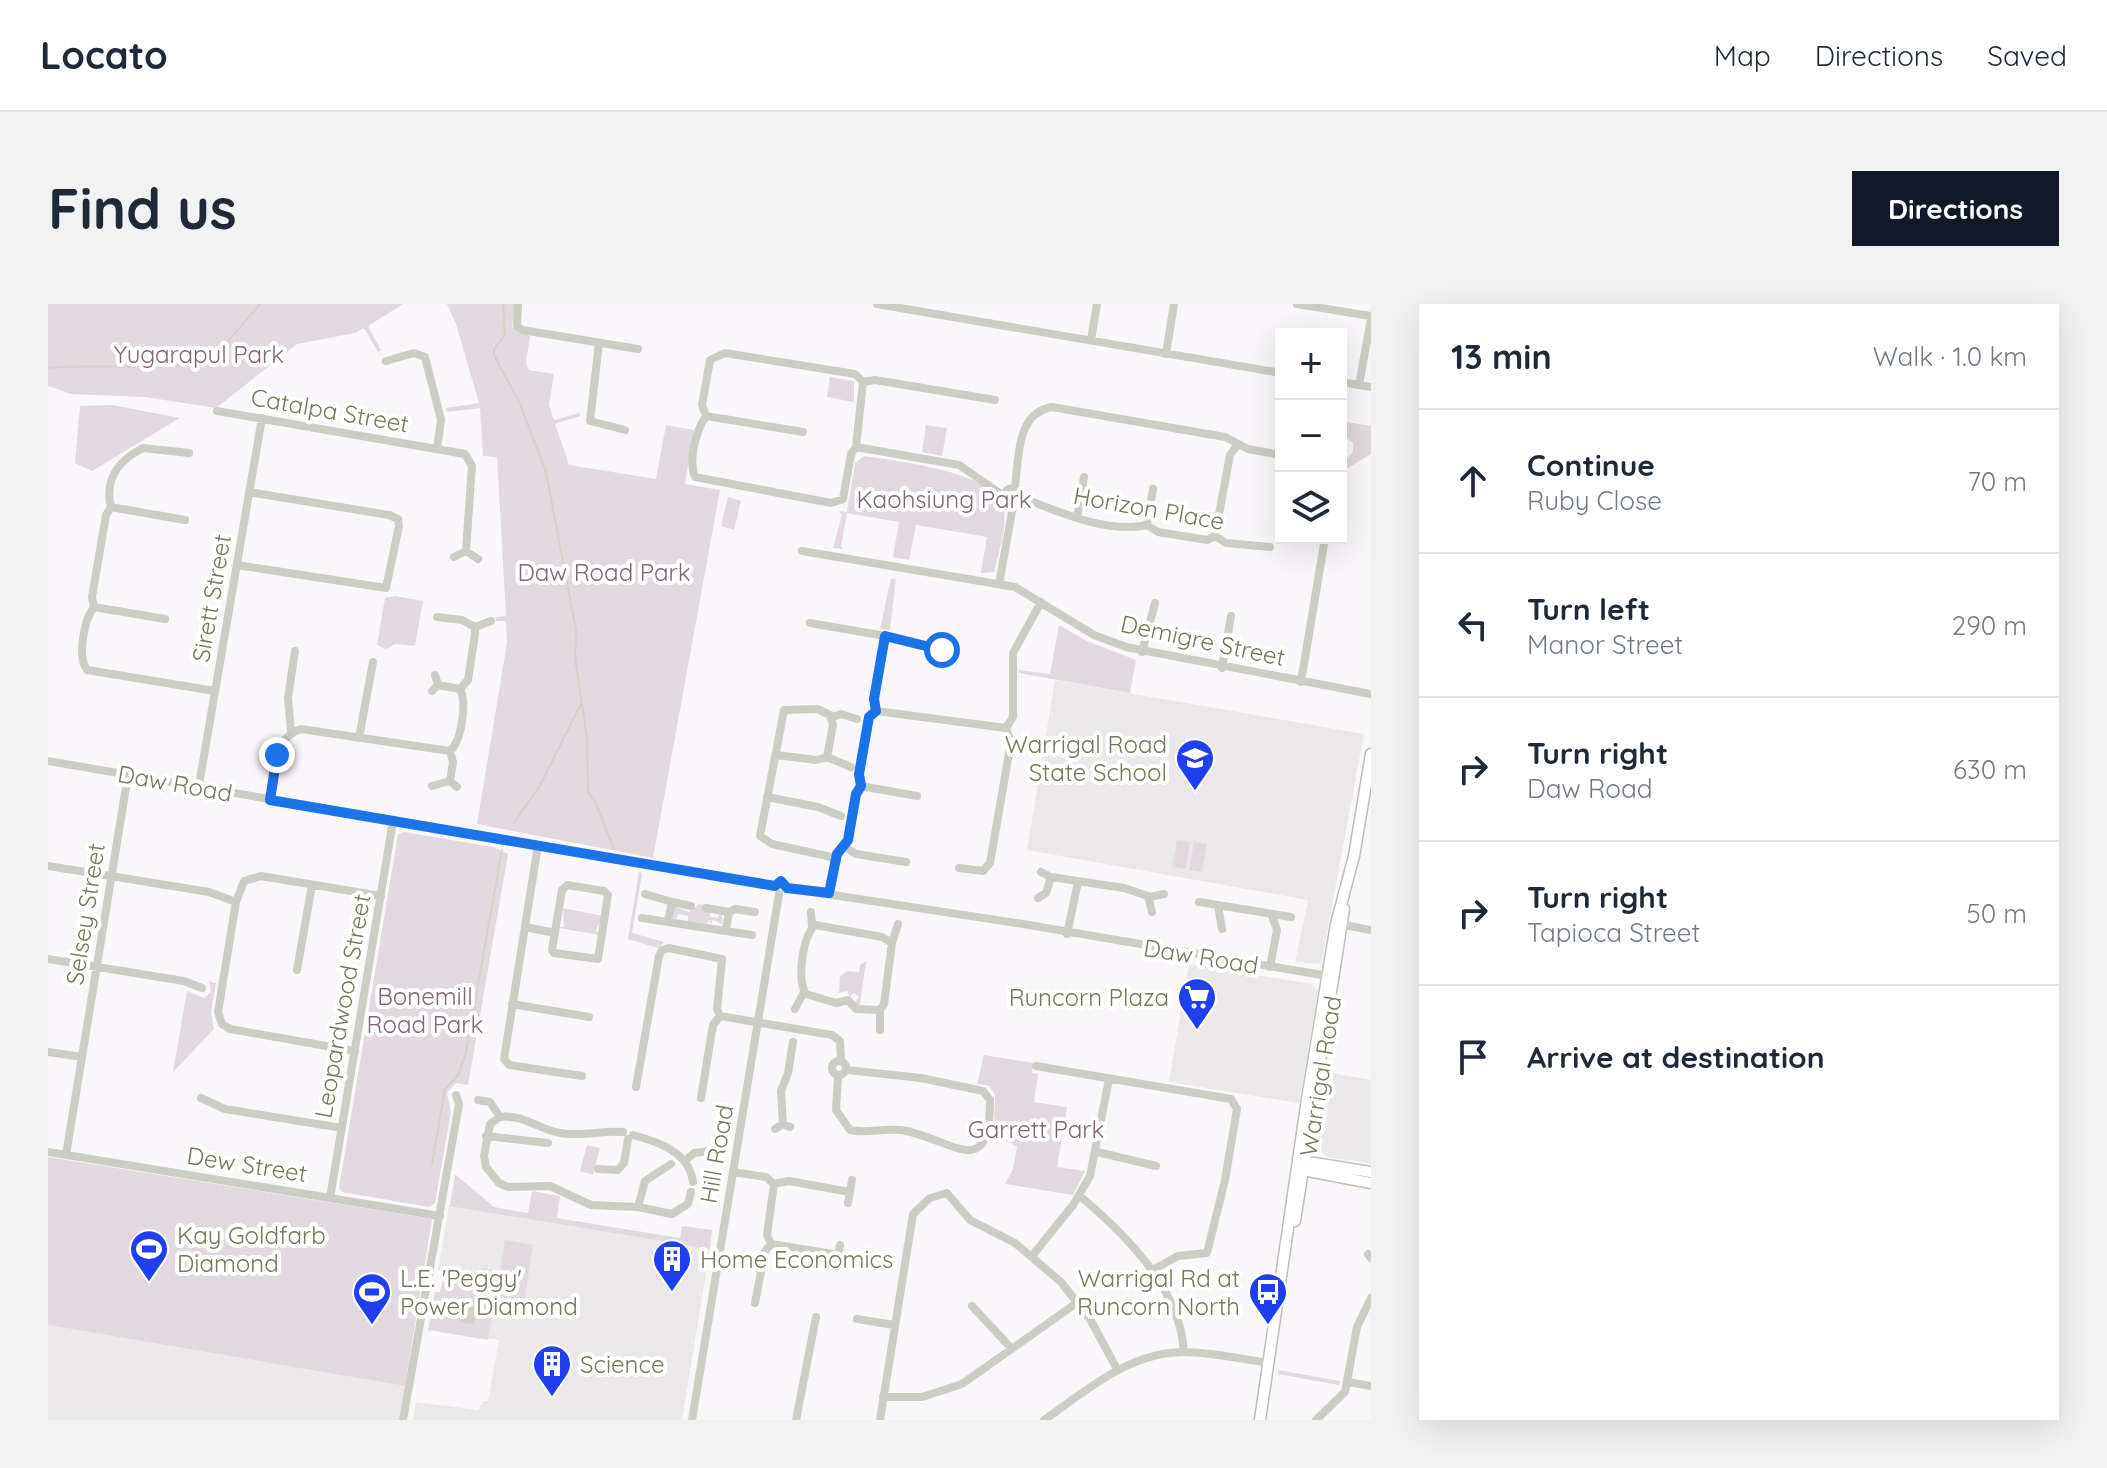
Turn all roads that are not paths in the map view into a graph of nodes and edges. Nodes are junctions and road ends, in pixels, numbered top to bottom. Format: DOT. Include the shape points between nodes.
graph roads {
  1 [pos="518,304"];
  2 [pos="877,304"];
  3 [pos="1097,304"];
  4 [pos="1174,304"];
  5 [pos="1297,304"];
  6 [pos="1371,318"];
  7 [pos="1091,340"];
  8 [pos="599,343"];
  9 [pos="638,349"];
  10 [pos="1166,354"];
  11 [pos="386,361"];
  12 [pos="1275,372"];
  13 [pos="863,382"];
  14 [pos="1347,383"];
  15 [pos="1359,385"];
  16 [pos="1371,387"];
  17 [pos="995,400"];
  18 [pos="217,411"];
  19 [pos="706,416"];
  20 [pos="262,418"];
  21 [pos="625,430"];
  22 [pos="803,432"];
  23 [pos="1238,444"];
  24 [pos="856,447"];
  25 [pos="437,449"];
  26 [pos="189,453"];
  27 [pos="1275,453"];
  28 [pos="1084,477"];
  29 [pos="1015,487"];
  30 [pos="1153,489"];
  31 [pos="249,492"];
  32 [pos="1004,496"];
  33 [pos="1023,498"];
  34 [pos="1013,506"];
  35 [pos="111,507"];
  36 [pos="1077,518"];
  37 [pos="185,520"];
  38 [pos="1147,525"];
  39 [pos="1215,536"];
  40 [pos="1324,544"];
  41 [pos="1270,547"];
  42 [pos="466,551"];
  43 [pos="802,551"];
  44 [pos="454,557"];
  45 [pos="478,559"];
  46 [pos="237,565"];
  47 [pos="999,584"];
  48 [pos="1041,602"];
  49 [pos="1155,603"];
  50 [pos="94,607"];
  51 [pos="1231,616"];
  52 [pos="437,617"];
  53 [pos="165,619"];
  54 [pos="491,621"];
  55 [pos="810,623"];
  56 [pos="475,627"];
  57 [pos="885,636"];
  58 [pos="942,650"];
  59 [pos="295,651"];
  60 [pos="1142,652"];
  61 [pos="373,662"];
  62 [pos="1222,668"];
  63 [pos="1301,682"];
  64 [pos="435,684"];
  65 [pos="460,689"];
  66 [pos="215,691"];
  67 [pos="1371,694"];
  68 [pos="876,711"];
  69 [pos="833,717"];
  70 [pos="857,719"];
  71 [pos="1006,728"];
  72 [pos="291,732"];
  73 [pos="359,738"];
  74 [pos="450,751"];
  75 [pos="1371,754"];
  76 [pos="777,755"];
  77 [pos="827,757"];
  78 [pos="48,761"];
  79 [pos="851,767"];
  80 [pos="128,775"];
  81 [pos="199,785"];
  82 [pos="432,786"];
  83 [pos="861,786"];
  84 [pos="917,796"];
  85 [pos="767,797"];
  86 [pos="270,800"];
  87 [pos="841,816"];
  88 [pos="393,821"];
  89 [pos="538,845"];
  90 [pos="845,847"];
  91 [pos="836,858"];
  92 [pos="906,862"];
  93 [pos="48,866"];
  94 [pos="959,868"];
  95 [pos="1041,872"];
  96 [pos="112,876"];
  97 [pos="1051,877"];
  98 [pos="1078,882"];
  99 [pos="312,885"];
  100 [pos="780,889"];
  101 [pos="829,893"];
  102 [pos="645,894"];
  103 [pos="1164,894"];
  104 [pos="381,896"];
  105 [pos="1150,897"];
  106 [pos="1038,898"];
  107 [pos="236,902"];
  108 [pos="672,902"];
  109 [pos="1199,902"];
  110 [pos="691,906"];
  111 [pos="1218,906"];
  112 [pos="706,908"];
  113 [pos="729,912"];
  114 [pos="755,912"];
  115 [pos="811,912"];
  116 [pos="1152,912"];
  117 [pos="1272,916"];
  118 [pos="1291,917"];
  119 [pos="642,918"];
  120 [pos="668,921"];
  121 [pos="898,924"];
  122 [pos="1340,925"];
  123 [pos="525,927"];
  124 [pos="812,927"];
  125 [pos="1222,929"];
  126 [pos="726,930"];
  127 [pos="1371,930"];
  128 [pos="555,933"];
  129 [pos="1067,934"];
  130 [pos="752,935"];
  131 [pos="892,943"];
  132 [pos="48,959"];
  133 [pos="97,967"];
  134 [pos="1270,967"];
  135 [pos="297,970"];
  136 [pos="1331,977"];
  137 [pos="202,988"];
  138 [pos="804,992"];
  139 [pos="512,1004"];
  140 [pos="795,1009"];
  141 [pos="880,1010"];
  142 [pos="720,1016"];
  143 [pos="589,1017"];
  144 [pos="758,1022"];
  145 [pos="880,1030"];
  146 [pos="793,1042"];
  147 [pos="355,1051"];
  148 [pos="48,1052"];
  149 [pos="82,1057"];
  150 [pos="841,1061"];
  151 [pos="1036,1066"];
  152 [pos="847,1070"];
  153 [pos="582,1076"];
  154 [pos="838,1076"];
  155 [pos="1109,1079"];
  156 [pos="636,1087"];
  157 [pos="456,1095"];
  158 [pos="201,1098"];
  159 [pos="701,1098"];
  160 [pos="478,1100"];
  161 [pos="500,1117"];
  162 [pos="783,1127"];
  163 [pos="342,1128"];
  164 [pos="628,1135"];
  165 [pos="486,1136"];
  166 [pos="548,1143"];
  167 [pos="718,1150"];
  168 [pos="48,1152"];
  169 [pos="1097,1152"];
  170 [pos="66,1155"];
  171 [pos="685,1161"];
  172 [pos="670,1163"];
  173 [pos="1301,1165"];
  174 [pos="1156,1166"];
  175 [pos="598,1169"];
  176 [pos="733,1172"];
  177 [pos="1371,1172"];
  178 [pos="852,1180"];
  179 [pos="1359,1180"];
  180 [pos="693,1182"];
  181 [pos="1371,1183"];
  182 [pos="774,1184"];
  183 [pos="1303,1186"];
  184 [pos="691,1192"];
  185 [pos="850,1192"];
  186 [pos="1080,1196"];
  187 [pos="330,1198"];
  188 [pos="848,1203"];
  189 [pos="638,1207"];
  190 [pos="440,1216"];
  191 [pos="771,1244"];
  192 [pos="1287,1254"];
  193 [pos="1032,1256"];
  194 [pos="837,1265"];
  195 [pos="1151,1271"];
  196 [pos="1371,1298"];
  197 [pos="1078,1302"];
  198 [pos="755,1303"];
  199 [pos="972,1306"];
  200 [pos="816,1317"];
  201 [pos="857,1319"];
  202 [pos="894,1325"];
  203 [pos="1012,1349"];
  204 [pos="1184,1352"];
  205 [pos="1269,1363"];
  206 [pos="1117,1369"];
  207 [pos="1348,1382"];
  208 [pos="1371,1386"];
  209 [pos="883,1397"];
  210 [pos="403,1420"];
  211 [pos="692,1420"];
  212 [pos="796,1420"];
  213 [pos="880,1420"];
  214 [pos="1044,1420"];
  215 [pos="1260,1420"];
  216 [pos="1316,1420"];
  1 -- 8 [label="street" via="517,326 522,330"];
  2 -- 7 [label="street"];
  3 -- 7 [label="street"];
  4 -- 10 [label="street"];
  5 -- 6 [label="street"];
  6 -- 15 [label="street"];
  7 -- 10 [label="street"];
  8 -- 9 [label="street"];
  8 -- 21 [label="street" via="588,415 593,424"];
  10 -- 12 [label="street"];
  11 -- 25 [label="street" via="414,353 425,357 441,420"];
  13 -- 17 [label="street"];
  13 -- 19 [label="street" via="855,374 716,354 710,360 702,405"];
  13 -- 24 [label="street"];
  14 -- 15 [label="street"];
  15 -- 16 [label="street"];
  18 -- 20 [label="street, Catalpa Street"];
  19 -- 22 [label="street"];
  19 -- 24 [label="street" via="699,426 692,473 701,481 834,503 843,499"];
  20 -- 25 [label="street, Catalpa Street"];
  20 -- 31 [label="street, Sirett Street"];
  23 -- 27 [label="street"];
  23 -- 29 [label="street" via="1225,437 1041,409 1025,428"];
  23 -- 39 [label="street" via="1230,455"];
  24 -- 32 [label="street" via="959,465"];
  25 -- 42 [label="street, Catalpa Street" via="470,458"];
  26 -- 35 [label="street" via="156,447 128,455 112,478"];
  28 -- 36 [label="street"];
  29 -- 32 [label="street"];
  29 -- 33 [label="street"];
  30 -- 38 [label="street"];
  31 -- 46 [label="street, Sirett Street"];
  31 -- 46 [label="street" via="389,515 399,526 386,588"];
  32 -- 34 [label="street"];
  33 -- 34 [label="street"];
  33 -- 36 [label="street, Horizon Place"];
  34 -- 47 [label="street"];
  35 -- 37 [label="street"];
  35 -- 50 [label="street"];
  36 -- 38 [label="street, Horizon Place" via="1133,528"];
  38 -- 39 [label="street, Horizon Place" via="1158,532 1207,540"];
  39 -- 41 [label="street, Horizon Place" via="1226,543"];
  40 -- 63 [label="street"];
  42 -- 44 [label="street"];
  42 -- 45 [label="street"];
  43 -- 47 [label="street, Demigre Street"];
  46 -- 66 [label="street, Sirett Street"];
  47 -- 48 [label="street, Demigre Street"];
  48 -- 60 [label="street, Demigre Street" via="1094,635"];
  48 -- 71 [label="street" via="1013,653 1013,717"];
  49 -- 60 [label="street"];
  50 -- 53 [label="street"];
  50 -- 66 [label="street" via="81,658 87,670"];
  51 -- 62 [label="street"];
  52 -- 56 [label="street"];
  54 -- 56 [label="street"];
  55 -- 57 [label="street"];
  56 -- 65 [label="street" via="468,680"];
  57 -- 58 [label="street"];
  57 -- 68 [label="street"];
  59 -- 72 [label="street" via="288,698"];
  60 -- 62 [label="street, Demigre Street"];
  61 -- 73 [label="street"];
  62 -- 63 [label="street, Demigre Street"];
  63 -- 67 [label="street, Demigre Street"];
  64 -- 65 [label="street"];
  65 -- 74 [label="street" via="464,700"];
  66 -- 81 [label="street, Sirett Street"];
  68 -- 71 [label="street"];
  68 -- 83 [label="street" via="869,717"];
  69 -- 70 [label="street"];
  69 -- 76 [label="street" via="817,709 784,710"];
  69 -- 77 [label="street"];
  71 -- 94 [label="street" via="1011,742 990,863 983,871"];
  72 -- 73 [label="street"];
  72 -- 86 [label="street" via="280,744"];
  73 -- 74 [label="street"];
  74 -- 82 [label="street" via="453,784"];
  75 -- 122 [label="main road, Warrigal Road"];
  76 -- 77 [label="street"];
  76 -- 85 [label="street"];
  77 -- 79 [label="street"];
  78 -- 80 [label="street, Daw Road"];
  80 -- 81 [label="street, Daw Road"];
  80 -- 96 [label="street, Selsey Street"];
  81 -- 86 [label="street, Daw Road"];
  83 -- 84 [label="street"];
  83 -- 90 [label="street"];
  85 -- 87 [label="street"];
  85 -- 91 [label="street" via="762,839"];
  86 -- 88 [label="street, Daw Road"];
  88 -- 89 [label="street, Daw Road"];
  88 -- 104 [label="street, Leopardwood Street"];
  89 -- 100 [label="street, Daw Road"];
  89 -- 123 [label="street"];
  90 -- 91 [label="street"];
  90 -- 92 [label="street" via="856,854"];
  91 -- 101 [label="street"];
  93 -- 96 [label="street"];
  95 -- 97 [label="street"];
  96 -- 107 [label="street" via="209,892"];
  96 -- 133 [label="street, Selsey Street"];
  97 -- 98 [label="street"];
  97 -- 106 [label="street" via="1046,893"];
  98 -- 105 [label="street"];
  98 -- 129 [label="street"];
  99 -- 104 [label="street"];
  99 -- 107 [label="street" via="251,877 239,887"];
  99 -- 135 [label="street"];
  100 -- 101 [label="street, Daw Road"];
  100 -- 144 [label="street, Hill Road"];
  101 -- 129 [label="street, Daw Road"];
  102 -- 108 [label="street"];
  103 -- 105 [label="street"];
  104 -- 147 [label="street, Leopardwood Street"];
  105 -- 116 [label="street"];
  107 -- 147 [label="street" via="218,1012 222,1024"];
  108 -- 110 [label="street"];
  108 -- 120 [label="street"];
  109 -- 111 [label="street"];
  111 -- 117 [label="street"];
  111 -- 125 [label="street"];
  112 -- 113 [label="street"];
  113 -- 114 [label="street"];
  113 -- 126 [label="street"];
  115 -- 124 [label="street"];
  117 -- 118 [label="street"];
  117 -- 134 [label="street" via="1277,930"];
  119 -- 120 [label="street"];
  120 -- 126 [label="street"];
  121 -- 131 [label="street"];
  122 -- 127 [label="street"];
  122 -- 136 [label="main road, Warrigal Road"];
  123 -- 128 [label="street"];
  123 -- 139 [label="street"];
  124 -- 131 [label="street"];
  124 -- 138 [label="street" via="804,949"];
  126 -- 130 [label="street"];
  128 -- 128 [label="street" via="564,886 606,893 598,959 554,953"];
  129 -- 134 [label="street, Daw Road"];
  131 -- 141 [label="street"];
  132 -- 133 [label="street"];
  133 -- 137 [label="street"];
  133 -- 149 [label="street, Selsey Street"];
  134 -- 136 [label="street, Daw Road"];
  136 -- 173 [label="main road, Warrigal Road"];
  138 -- 140 [label="street"];
  138 -- 141 [label="street" via="836,1003 848,1000 856,1009"];
  139 -- 143 [label="street"];
  139 -- 153 [label="street" via="504,1054 509,1065"];
  141 -- 145 [label="street"];
  142 -- 144 [label="street"];
  142 -- 156 [label="street" via="722,959 662,950"];
  142 -- 159 [label="street" via="713,1025"];
  144 -- 150 [label="street" via="832,1035 840,1041"];
  144 -- 176 [label="street, Hill Road"];
  146 -- 162 [label="street" via="781,1091"];
  147 -- 163 [label="street, Leopardwood Street"];
  148 -- 149 [label="street"];
  149 -- 170 [label="street, Selsey Street"];
  150 -- 152 [label="street"];
  150 -- 154 [label="street" via="832,1066"];
  151 -- 155 [label="street"];
  152 -- 154 [label="street"];
  152 -- 154 [label="street" via="983,1091 990,1100 987,1138 981,1146 965,1150 902,1130 850,1130 836,1110"];
  155 -- 169 [label="street"];
  155 -- 195 [label="street" via="1231,1099 1237,1109 1207,1253 1178,1256"];
  157 -- 190 [label="street" via="459,1104"];
  158 -- 163 [label="street" via="225,1109"];
  160 -- 161 [label="street" via="490,1102"];
  161 -- 164 [label="street" via="525,1118 556,1133"];
  161 -- 165 [label="street"];
  163 -- 187 [label="street, Leopardwood Street"];
  164 -- 171 [label="street" via="662,1144"];
  164 -- 175 [label="street" via="618,1170"];
  165 -- 166 [label="street"];
  165 -- 189 [label="street" via="486,1167 499,1183 550,1186 591,1205"];
  167 -- 171 [label="street" via="694,1153"];
  168 -- 170 [label="street, Dew Street"];
  169 -- 174 [label="street"];
  169 -- 186 [label="street"];
  170 -- 187 [label="street, Dew Street"];
  171 -- 180 [label="street"];
  172 -- 189 [label="street" via="645,1181"];
  173 -- 177 [label="main road"];
  173 -- 179 [label="main road"];
  173 -- 183 [label="main road, Warrigal Road"];
  173 -- 192 [label="main road, Warrigal Road"];
  176 -- 182 [label="street" via="766,1177"];
  176 -- 211 [label="street, Hill Road"];
  178 -- 185 [label="street"];
  179 -- 181 [label="main road"];
  179 -- 183 [label="main road" via="1320,1178"];
  182 -- 185 [label="street" via="789,1181"];
  182 -- 191 [label="street" via="767,1235"];
  183 -- 192 [label="main road, Warrigal Road"];
  184 -- 189 [label="street" via="688,1204 672,1214"];
  185 -- 188 [label="street"];
  186 -- 193 [label="street"];
  186 -- 195 [label="street" via="1113,1224"];
  187 -- 190 [label="street, Dew Street"];
  190 -- 210 [label="street"];
  191 -- 194 [label="street" via="839,1250"];
  191 -- 198 [label="street"];
  192 -- 205 [label="main road, Warrigal Road"];
  193 -- 197 [label="street"];
  193 -- 202 [label="street" via="970,1220 947,1193 930,1198 913,1214"];
  195 -- 204 [label="street" via="1179,1323"];
  196 -- 207 [label="street" via="1357,1327"];
  197 -- 203 [label="street"];
  197 -- 206 [label="street"];
  199 -- 203 [label="street"];
  200 -- 212 [label="street"];
  201 -- 202 [label="street"];
  202 -- 209 [label="street"];
  203 -- 209 [label="street" via="943,1393"];
  204 -- 205 [label="street"];
  204 -- 206 [label="street"];
  205 -- 215 [label="main road, Warrigal Road"];
  206 -- 214 [label="street"];
  207 -- 208 [label="street"];
  207 -- 216 [label="street" via="1340,1398"];
  209 -- 213 [label="street"];
}
